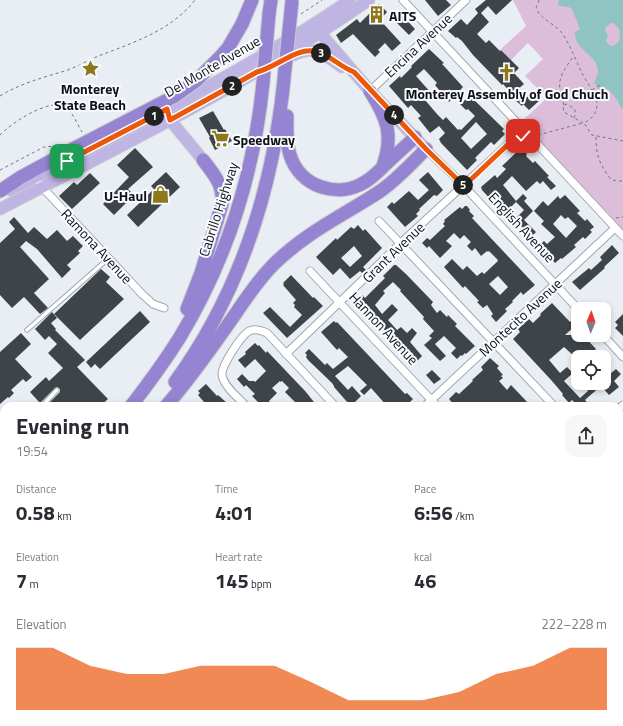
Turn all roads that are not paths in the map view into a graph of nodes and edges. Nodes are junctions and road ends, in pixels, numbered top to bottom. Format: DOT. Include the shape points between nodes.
graph roads {
  1 [pos="252,0"];
  2 [pos="271,0"];
  3 [pos="292,0"];
  4 [pos="350,0"];
  5 [pos="369,0"];
  6 [pos="402,0"];
  7 [pos="466,0"];
  8 [pos="316,29"];
  9 [pos="432,32"];
  10 [pos="285,69"];
  11 [pos="354,72"];
  12 [pos="260,77"];
  13 [pos="370,91"];
  14 [pos="167,109"];
  15 [pos="170,120"];
  16 [pos="520,126"];
  17 [pos="519,134"];
  18 [pos="528,134"];
  19 [pos="415,137"];
  20 [pos="426,149"];
  21 [pos="203,160"];
  22 [pos="382,167"];
  23 [pos="39,182"];
  24 [pos="464,186"];
  25 [pos="0,191"];
  26 [pos="0,195"];
  27 [pos="0,209"];
  28 [pos="379,221"];
  29 [pos="615,228"];
  30 [pos="623,236"];
  31 [pos="400,244"];
  32 [pos="109,258"];
  33 [pos="310,271"];
  34 [pos="555,284"];
  35 [pos="572,302"];
  36 [pos="340,303"];
  37 [pos="164,308"];
  38 [pos="27,330"];
  39 [pos="493,342"];
  40 [pos="610,342"];
  41 [pos="286,354"];
  42 [pos="623,356"];
  43 [pos="165,361"];
  44 [pos="157,372"];
  45 [pos="57,390"];
  46 [pos="46,402"];
  47 [pos="129,402"];
  48 [pos="135,402"];
  49 [pos="161,402"];
  50 [pos="169,402"];
  51 [pos="242,402"];
  52 [pos="331,402"];
  53 [pos="433,402"];
  54 [pos="435,402"];
  55 [pos="550,402"];
  1 -- 25 [label="highway, bridge" via="228,48 189,86"];
  2 -- 12 [label="highway, Cabrillo Highway, bridge"];
  3 -- 10 [label="highway, bridge"];
  4 -- 8 [label="main road, Del Monte Avenue"];
  5 -- 8 [label="main road, Del Monte Avenue" via="329,28"];
  6 -- 9 [label="street"];
  7 -- 9 [label="street, Encina Avenue"];
  8 -- 11 [label="main road, English Avenue"];
  8 -- 12 [label="main road, Del Monte Avenue"];
  8 -- 14 [label="main road, Del Monte Avenue"];
  9 -- 13 [label="street, Encina Avenue"];
  9 -- 16 [label="street"];
  10 -- 22 [label="highway" via="287,146 292,162 301,175 315,185 346,190 365,182"];
  10 -- 49 [label="highway" via="272,161 249,242 233,282 210,326 185,369"];
  11 -- 12 [label="main road" via="327,55 309,50 275,65"];
  11 -- 13 [label="main road, English Avenue"];
  12 -- 15 [label="main road, Del Monte Avenue"];
  12 -- 43 [label="highway, Cabrillo Highway" via="258,124 250,167 231,228 207,288"];
  13 -- 19 [label="main road, English Avenue"];
  13 -- 22 [label="highway" via="388,126 388,148"];
  14 -- 15 [label="main road"];
  14 -- 23 [label="main road, Del Monte Avenue"];
  15 -- 21 [label="main road"];
  15 -- 23 [label="main road, Del Monte Avenue"];
  16 -- 17 [label="street"];
  16 -- 18 [label="street" via="526,124 529,127"];
  17 -- 18 [label="street"];
  17 -- 24 [label="street, Grant Avenue"];
  18 -- 29 [label="street"];
  19 -- 20 [label="main road, English Avenue"];
  19 -- 22 [label="highway"];
  20 -- 24 [label="street, English Avenue"];
  20 -- 50 [label="highway" via="392,182 311,233 273,264"];
  21 -- 43 [label="highway" via="216,176 222,194 222,204 199,279"];
  23 -- 26 [label="main road, Del Monte Avenue"];
  23 -- 27 [label="main road, Del Monte Avenue"];
  23 -- 32 [label="street, Ramona Avenue"];
  24 -- 31 [label="street, Grant Avenue"];
  24 -- 34 [label="street, English Avenue"];
  28 -- 31 [label="street"];
  29 -- 30 [label="street"];
  29 -- 34 [label="street, Montecito Avenue"];
  31 -- 36 [label="street, Grant Avenue"];
  31 -- 39 [label="street"];
  32 -- 37 [label="street, Ramona Avenue" via="153,304"];
  32 -- 38 [label="lane"];
  33 -- 36 [label="street, Hannon Avenue"];
  34 -- 35 [label="street, English Avenue"];
  34 -- 39 [label="street, Montecito Avenue"];
  36 -- 41 [label="street, Grant Avenue"];
  36 -- 53 [label="street, Hannon Avenue"];
  39 -- 54 [label="street, Montecito Avenue"];
  39 -- 55 [label="street"];
  40 -- 42 [label="street"];
  41 -- 51 [label="street" via="267,333 260,330 253,330 243,337 225,363 222,372 224,382"];
  41 -- 52 [label="street"];
  43 -- 44 [label="highway, Cabrillo Highway"];
  44 -- 47 [label="highway"];
  44 -- 48 [label="highway, Cabrillo Highway"];
  45 -- 46 [label="lane"];
}
